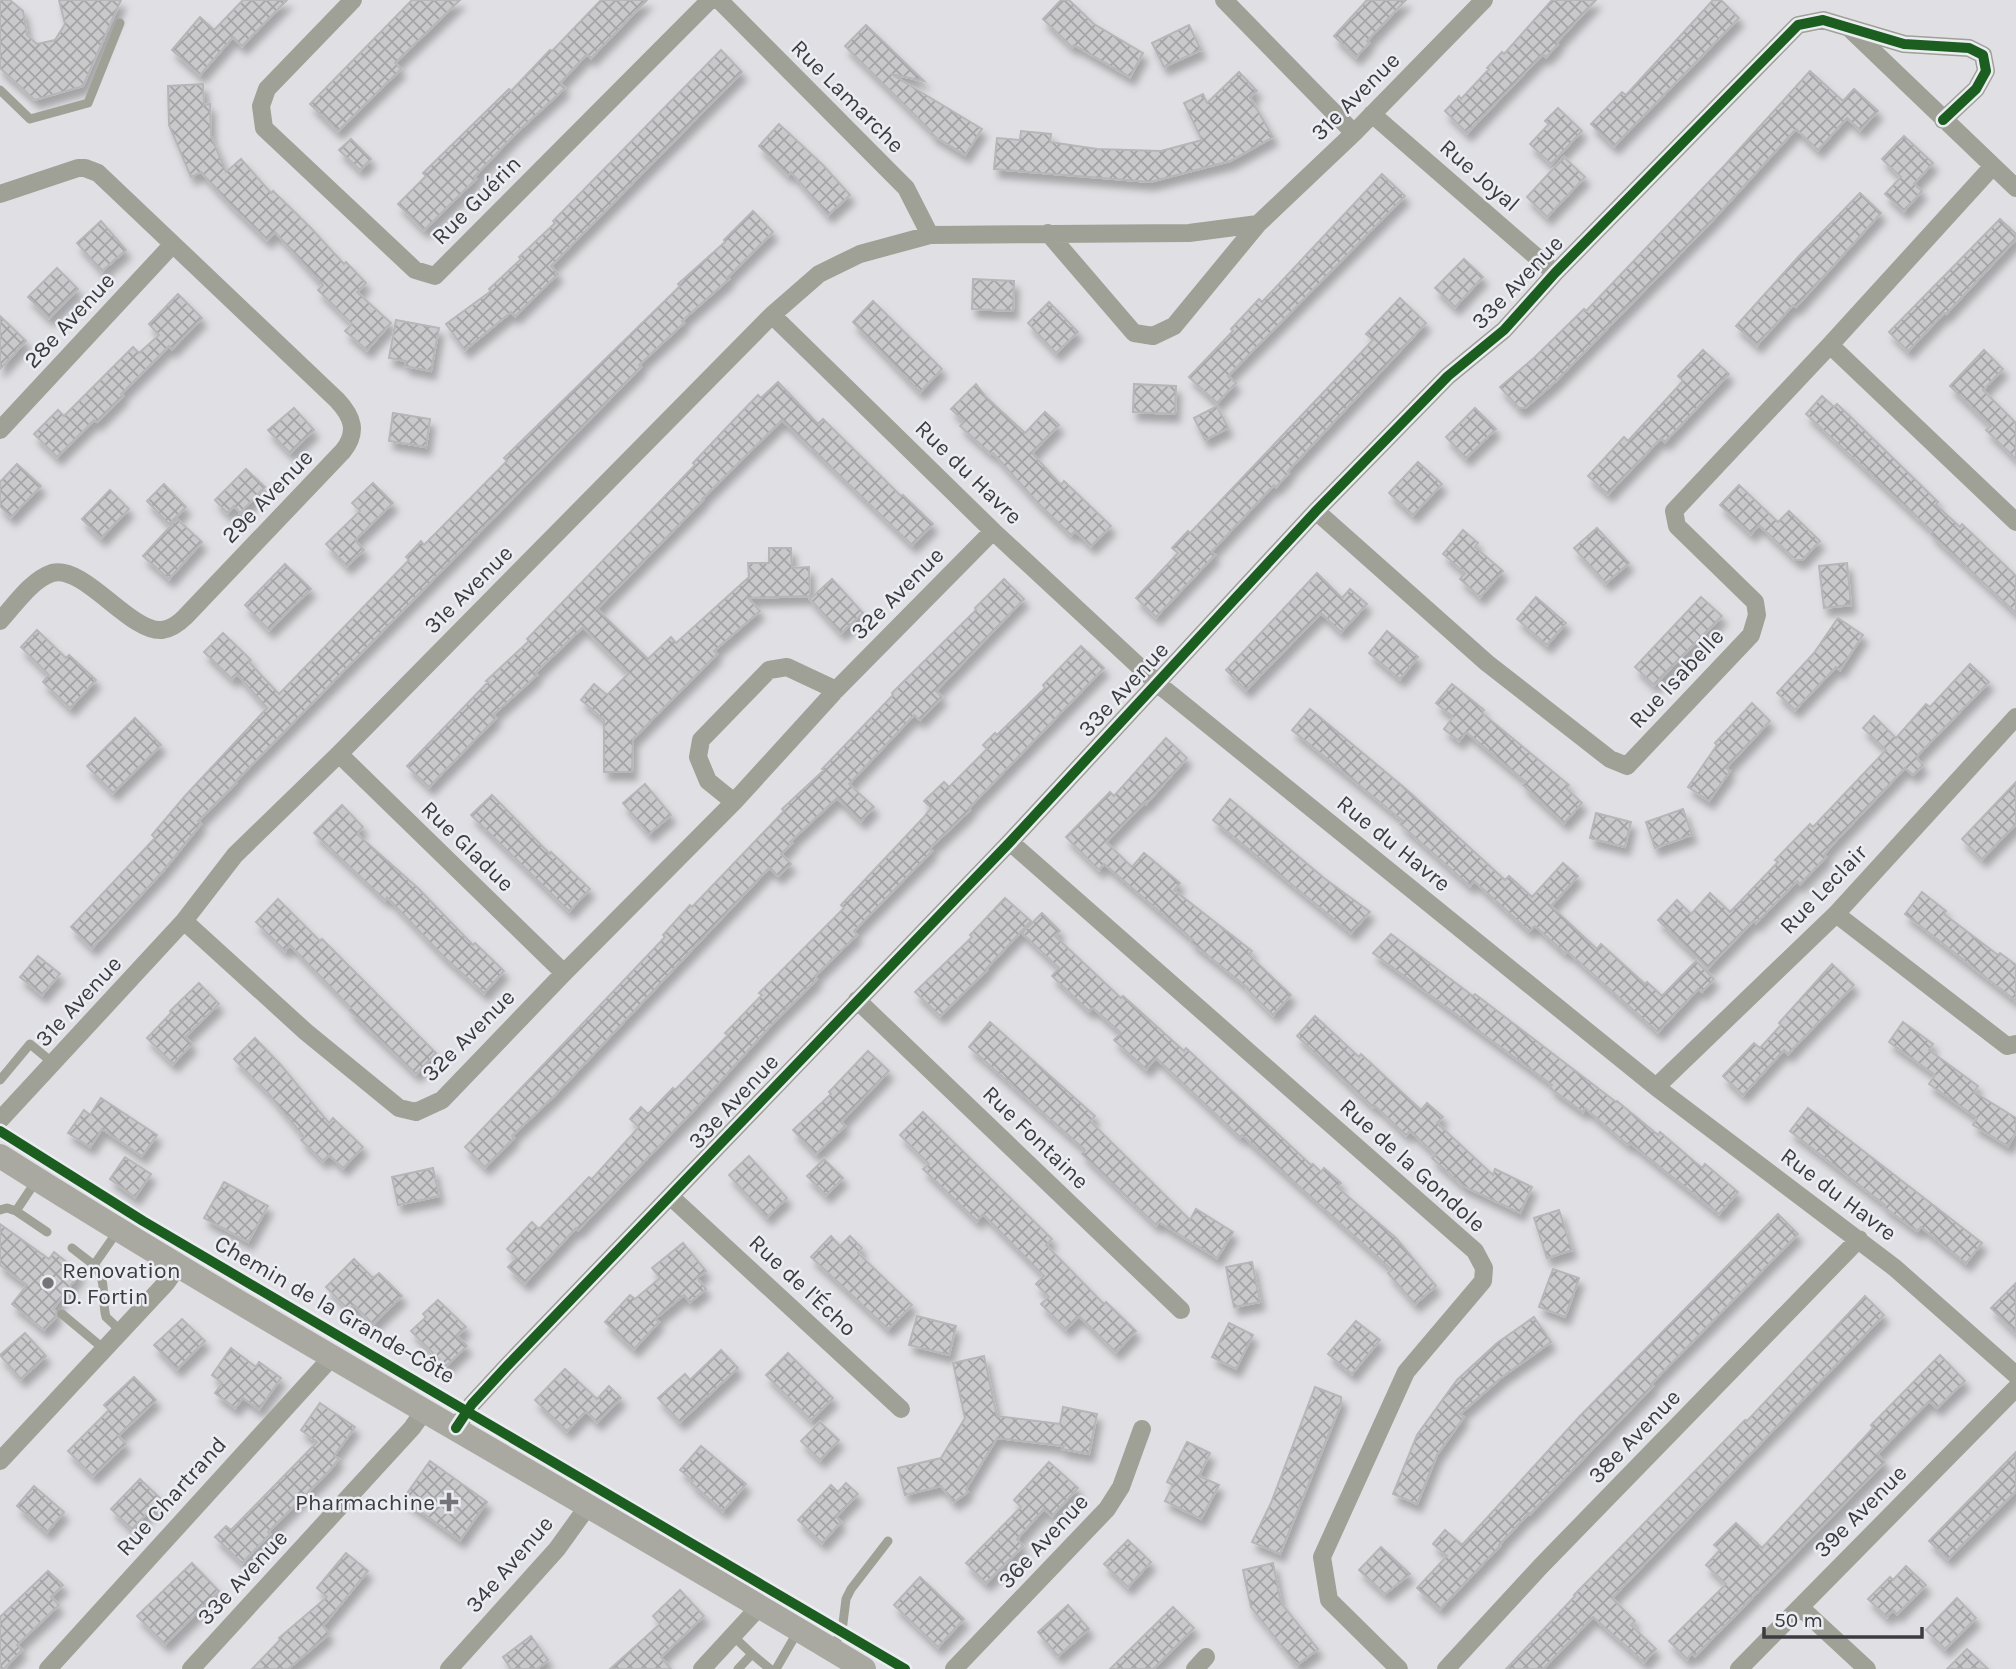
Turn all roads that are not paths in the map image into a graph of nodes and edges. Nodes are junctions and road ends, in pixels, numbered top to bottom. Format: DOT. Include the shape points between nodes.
graph roads {
  1 [pos="353,0"];
  2 [pos="710,0"];
  3 [pos="719,0"];
  4 [pos="1224,0"];
  5 [pos="1483,0"];
  6 [pos="120,23"];
  7 [pos="1846,26"];
  8 [pos="0,90"];
  9 [pos="1372,114"];
  10 [pos="1943,120"];
  11 [pos="1354,133"];
  12 [pos="1993,166"];
  13 [pos="2016,188"];
  14 [pos="0,194"];
  15 [pos="1258,224"];
  16 [pos="1048,233"];
  17 [pos="930,235"];
  18 [pos="173,244"];
  19 [pos="1555,273"];
  20 [pos="772,315"];
  21 [pos="1830,345"];
  22 [pos="0,430"];
  23 [pos="1316,511"];
  24 [pos="2016,522"];
  25 [pos="993,531"];
  26 [pos="0,621"];
  27 [pos="1158,684"];
  28 [pos="836,690"];
  29 [pos="2016,718"];
  30 [pos="339,754"];
  31 [pos="734,802"];
  32 [pos="1010,842"];
  33 [pos="1836,914"];
  34 [pos="184,921"];
  35 [pos="564,973"];
  36 [pos="857,1000"];
  37 [pos="2016,1044"];
  38 [pos="54,1063"];
  39 [pos="0,1080"];
  40 [pos="1656,1087"];
  41 [pos="4,1110"];
  42 [pos="0,1156"];
  43 [pos="37,1180"];
  44 [pos="671,1197"];
  45 [pos="0,1210"];
  46 [pos="16,1211"];
  47 [pos="118,1230"];
  48 [pos="47,1232"];
  49 [pos="1859,1239"];
  50 [pos="72,1248"];
  51 [pos="94,1265"];
  52 [pos="178,1266"];
  53 [pos="1181,1310"];
  54 [pos="62,1314"];
  55 [pos="121,1331"];
  56 [pos="104,1349"];
  57 [pos="331,1358"];
  58 [pos="2016,1375"];
  59 [pos="2016,1388"];
  60 [pos="901,1409"];
  61 [pos="424,1411"];
  62 [pos="456,1428"];
  63 [pos="1142,1429"];
  64 [pos="0,1461"];
  65 [pos="588,1506"];
  66 [pos="888,1541"];
  67 [pos="760,1606"];
  68 [pos="1800,1607"];
  69 [pos="799,1630"];
  70 [pos="733,1636"];
  71 [pos="831,1649"];
  72 [pos="752,1654"];
  73 [pos="48,1669"];
  74 [pos="191,1669"];
  75 [pos="449,1669"];
  76 [pos="702,1669"];
  77 [pos="738,1669"];
  78 [pos="770,1669"];
  79 [pos="776,1669"];
  80 [pos="864,1669"];
  81 [pos="954,1669"];
  82 [pos="1399,1669"];
  83 [pos="1446,1669"];
  84 [pos="1739,1669"];
  85 [pos="1867,1669"];
  1 -- 2 [label="street, Rue Guérin" via="267,89 261,106 264,128 415,270 435,276"];
  3 -- 17 [label="street, Rue Lamarche" via="906,188"];
  4 -- 11 [label="street"];
  5 -- 9 [label="street, 31e Avenue"];
  6 -- 8 [label="lane" via="89,103 30,119"];
  7 -- 10 [label="street"];
  7 -- 10 [label="street, 33e Avenue" via="1904,44 1969,48 1983,55 1986,71 1976,89"];
  7 -- 19 [label="street, 33e Avenue" via="1823,20 1798,25"];
  9 -- 11 [label="street, 31e Avenue"];
  9 -- 19 [label="street, Rue Joyal"];
  10 -- 12 [label="street"];
  11 -- 15 [label="street, 31e Avenue"];
  12 -- 13 [label="street"];
  12 -- 21 [label="street, Rue Isabelle"];
  14 -- 18 [label="street" via="71,170 91,169"];
  15 -- 16 [label="street, 31e Avenue" via="1189,233"];
  15 -- 16 [label="street, 31e Avenue" via="1174,326 1153,336 1134,333"];
  16 -- 17 [label="street, 31e Avenue"];
  17 -- 20 [label="street, 31e Avenue" via="860,254 819,274"];
  18 -- 22 [label="street, 28e Avenue"];
  18 -- 26 [label="street, 29e Avenue" via="337,400 352,421 352,436 338,458 172,627 149,627 78,579 60,572 36,583"];
  19 -- 23 [label="street, 33e Avenue" via="1504,330 1448,376"];
  20 -- 25 [label="street, Rue du Havre"];
  20 -- 30 [label="street, 31e Avenue"];
  21 -- 23 [label="street, Rue Isabelle" via="1674,511 1677,526 1755,602 1757,615 1751,635 1627,766 1610,759 1487,663"];
  21 -- 24 [label="street"];
  23 -- 27 [label="street, 33e Avenue"];
  25 -- 27 [label="street, Rue du Havre"];
  25 -- 28 [label="street, 32e Avenue"];
  27 -- 32 [label="street, 33e Avenue"];
  27 -- 40 [label="street, Rue du Havre"];
  28 -- 31 [label="street, 32e Avenue"];
  28 -- 31 [label="street" via="787,667 769,670 701,740 698,757 708,780"];
  29 -- 33 [label="street, Rue Leclair"];
  30 -- 34 [label="street, 31e Avenue" via="235,855"];
  30 -- 35 [label="street, Rue Gladue"];
  31 -- 35 [label="street, 32e Avenue"];
  32 -- 36 [label="street, 33e Avenue"];
  32 -- 82 [label="street, Rue de la Gondole" via="1475,1251 1484,1268 1483,1281 1406,1372 1322,1557 1329,1600"];
  33 -- 37 [label="street" via="2007,1046"];
  33 -- 40 [label="street, Rue Leclair"];
  34 -- 35 [label="street, 32e Avenue" via="306,1032 399,1108 416,1112 443,1100"];
  34 -- 38 [label="street, 31e Avenue"];
  36 -- 44 [label="street, 33e Avenue"];
  36 -- 53 [label="street, Rue Fontaine"];
  38 -- 39 [label="lane" via="30,1044"];
  38 -- 41 [label="street, 31e Avenue"];
  40 -- 49 [label="street, Rue du Havre"];
  42 -- 43 [label="main road, Chemin de la Grande-Côte"];
  43 -- 46 [label="lane"];
  43 -- 47 [label="main road, Chemin de la Grande-Côte"];
  44 -- 60 [label="street, Rue de l'Écho"];
  44 -- 62 [label="street, 33e Avenue" via="488,1386"];
  45 -- 46 [label="lane"];
  46 -- 48 [label="lane"];
  47 -- 51 [label="lane"];
  47 -- 52 [label="main road, Chemin de la Grande-Côte"];
  49 -- 58 [label="street, Rue du Havre"];
  49 -- 83 [label="street, 38e Avenue"];
  50 -- 51 [label="lane"];
  51 -- 55 [label="lane" via="101,1274 106,1317"];
  52 -- 55 [label="street"];
  52 -- 57 [label="main road, Chemin de la Grande-Côte"];
  54 -- 56 [label="lane"];
  55 -- 56 [label="street"];
  56 -- 64 [label="street"];
  57 -- 61 [label="main road, Chemin de la Grande-Côte"];
  57 -- 73 [label="street, Rue Chartrand"];
  59 -- 68 [label="street, 39e Avenue"];
  61 -- 62 [label="main road, Chemin de la Grande-Côte"];
  61 -- 74 [label="street, 33e Avenue"];
  62 -- 65 [label="main road, Chemin de la Grande-Côte"];
  63 -- 81 [label="street, 36e Avenue" via="1122,1487 1107,1509"];
  65 -- 67 [label="main road, Chemin de la Grande-Côte"];
  65 -- 75 [label="street, 34e Avenue" via="556,1549"];
  66 -- 71 [label="lane" via="851,1588 842,1631"];
  67 -- 69 [label="main road, Chemin de la Grande-Côte"];
  67 -- 70 [label="street"];
  68 -- 84 [label="street, 39e Avenue"];
  68 -- 85 [label="street"];
  69 -- 71 [label="main road, Chemin de la Grande-Côte"];
  69 -- 79 [label="lane"];
  70 -- 72 [label="lane"];
  70 -- 76 [label="street"];
  71 -- 80 [label="main road, Chemin de la Grande-Côte"];
  72 -- 77 [label="lane"];
  72 -- 78 [label="lane"];
}
